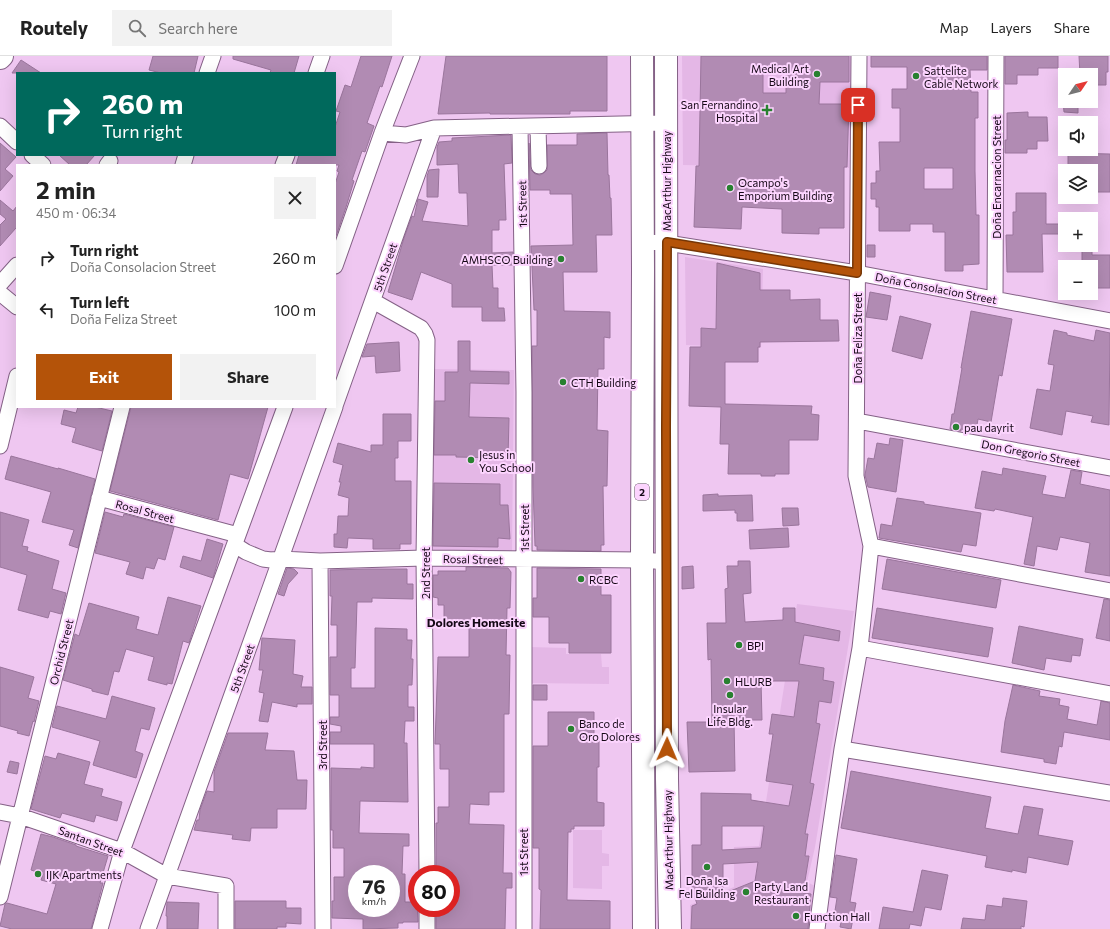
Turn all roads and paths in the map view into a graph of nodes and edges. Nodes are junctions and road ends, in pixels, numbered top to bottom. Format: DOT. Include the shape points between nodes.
graph roads {
  1 [pos="2,56"];
  2 [pos="213,56"];
  3 [pos="322,56"];
  4 [pos="412,56"];
  5 [pos="642,56"];
  6 [pos="666,56"];
  7 [pos="859,56"];
  8 [pos="996,56"];
  9 [pos="0,58"];
  10 [pos="208,72"];
  11 [pos="316,72"];
  12 [pos="641,122"];
  13 [pos="666,123"];
  14 [pos="0,126"];
  15 [pos="538,126"];
  16 [pos="520,127"];
  17 [pos="434,128"];
  18 [pos="382,133"];
  19 [pos="16,141"];
  20 [pos="33,156"];
  21 [pos="42,164"];
  22 [pos="539,166"];
  23 [pos="643,242"];
  24 [pos="667,242"];
  25 [pos="336,263"];
  26 [pos="16,266"];
  27 [pos="857,273"];
  28 [pos="0,284"];
  29 [pos="0,293"];
  30 [pos="995,299"];
  31 [pos="373,301"];
  32 [pos="16,306"];
  33 [pos="1110,321"];
  34 [pos="16,380"];
  35 [pos="336,404"];
  36 [pos="122,408"];
  37 [pos="285,408"];
  38 [pos="335,408"];
  39 [pos="857,421"];
  40 [pos="0,446"];
  41 [pos="1110,468"];
  42 [pos="99,498"];
  43 [pos="236,540"];
  44 [pos="871,546"];
  45 [pos="424,558"];
  46 [pos="281,559"];
  47 [pos="524,560"];
  48 [pos="642,560"];
  49 [pos="320,561"];
  50 [pos="667,562"];
  51 [pos="1110,590"];
  52 [pos="860,648"];
  53 [pos="1110,694"];
  54 [pos="842,749"];
  55 [pos="1110,793"];
  56 [pos="0,812"];
  57 [pos="20,816"];
  58 [pos="122,851"];
  59 [pos="427,865"];
  60 [pos="167,876"];
  61 [pos="0,896"];
  62 [pos="427,917"];
  63 [pos="100,929"];
  64 [pos="148,929"];
  65 [pos="226,929"];
  66 [pos="323,929"];
  67 [pos="428,929"];
  68 [pos="524,929"];
  69 [pos="644,929"];
  70 [pos="670,929"];
  71 [pos="817,929"];
  1 -- 9 [label="main road"];
  2 -- 10 [label="street"];
  3 -- 11 [label="street"];
  4 -- 18 [label="street"];
  5 -- 12 [label="main road, 2"];
  6 -- 13 [label="main road, MacArthur Highway"];
  7 -- 27 [label="street, Doña Feliza Street"];
  8 -- 30 [label="street, Doña Encarnacion Street"];
  12 -- 13 [label="street"];
  12 -- 15 [label="street"];
  12 -- 23 [label="main road, 2"];
  13 -- 24 [label="main road, MacArthur Highway"];
  14 -- 19 [label="street"];
  15 -- 16 [label="street"];
  15 -- 22 [label="street"];
  16 -- 17 [label="street"];
  16 -- 47 [label="street, 1st Street" via="524,308"];
  17 -- 18 [label="street" via="406,135"];
  17 -- 31 [label="street, 5th Street"];
  18 -- 25 [label="street"];
  20 -- 21 [label="street"];
  23 -- 24 [label="street, Doña Consolacion Street"];
  23 -- 48 [label="main road, 2"];
  24 -- 27 [label="street, Doña Consolacion Street"];
  24 -- 50 [label="main road, MacArthur Highway"];
  26 -- 28 [label="street"];
  27 -- 30 [label="street, Doña Consolacion Street"];
  27 -- 39 [label="street, Doña Feliza Street"];
  29 -- 32 [label="street"];
  30 -- 33 [label="street, Doña Consolacion Street"];
  31 -- 35 [label="street, 5th Street"];
  31 -- 45 [label="street, 2nd Street" via="421,328 427,340"];
  34 -- 40 [label="street"];
  36 -- 42 [label="street, Orchid Street"];
  37 -- 43 [label="street"];
  38 -- 46 [label="street, 5th Street"];
  39 -- 41 [label="street, Don Gregorio Street"];
  39 -- 44 [label="street, Doña Feliza Street" via="856,476"];
  42 -- 43 [label="street, Rosal Street"];
  42 -- 57 [label="street, Orchid Street"];
  43 -- 46 [label="street, Rosal Street" via="246,552 263,559"];
  43 -- 58 [label="street"];
  44 -- 51 [label="street"];
  44 -- 52 [label="street, Doña Feliza Street"];
  45 -- 47 [label="street, Rosal Street"];
  45 -- 49 [label="street, Rosal Street"];
  45 -- 59 [label="street, 2nd Street"];
  46 -- 49 [label="street, Rosal Street"];
  46 -- 60 [label="street, 5th Street"];
  47 -- 48 [label="street, Rosal Street"];
  47 -- 68 [label="street, 1st Street"];
  48 -- 50 [label="street, Rosal Street"];
  48 -- 69 [label="main road, 2"];
  49 -- 66 [label="street, 3rd Street"];
  50 -- 70 [label="main road, MacArthur Highway"];
  52 -- 53 [label="street"];
  52 -- 54 [label="street, Doña Feliza Street"];
  54 -- 55 [label="street"];
  54 -- 71 [label="street, Doña Feliza Street"];
  56 -- 57 [label="street, Santan Street"];
  57 -- 58 [label="street, Santan Street"];
  57 -- 61 [label="street, Orchid Street"];
  58 -- 60 [label="street, Santan Street"];
  58 -- 63 [label="street"];
  60 -- 64 [label="street, 5th Street"];
  60 -- 65 [label="street, Santan Street" via="226,886"];
  62 -- 67 [label="street"];
}
